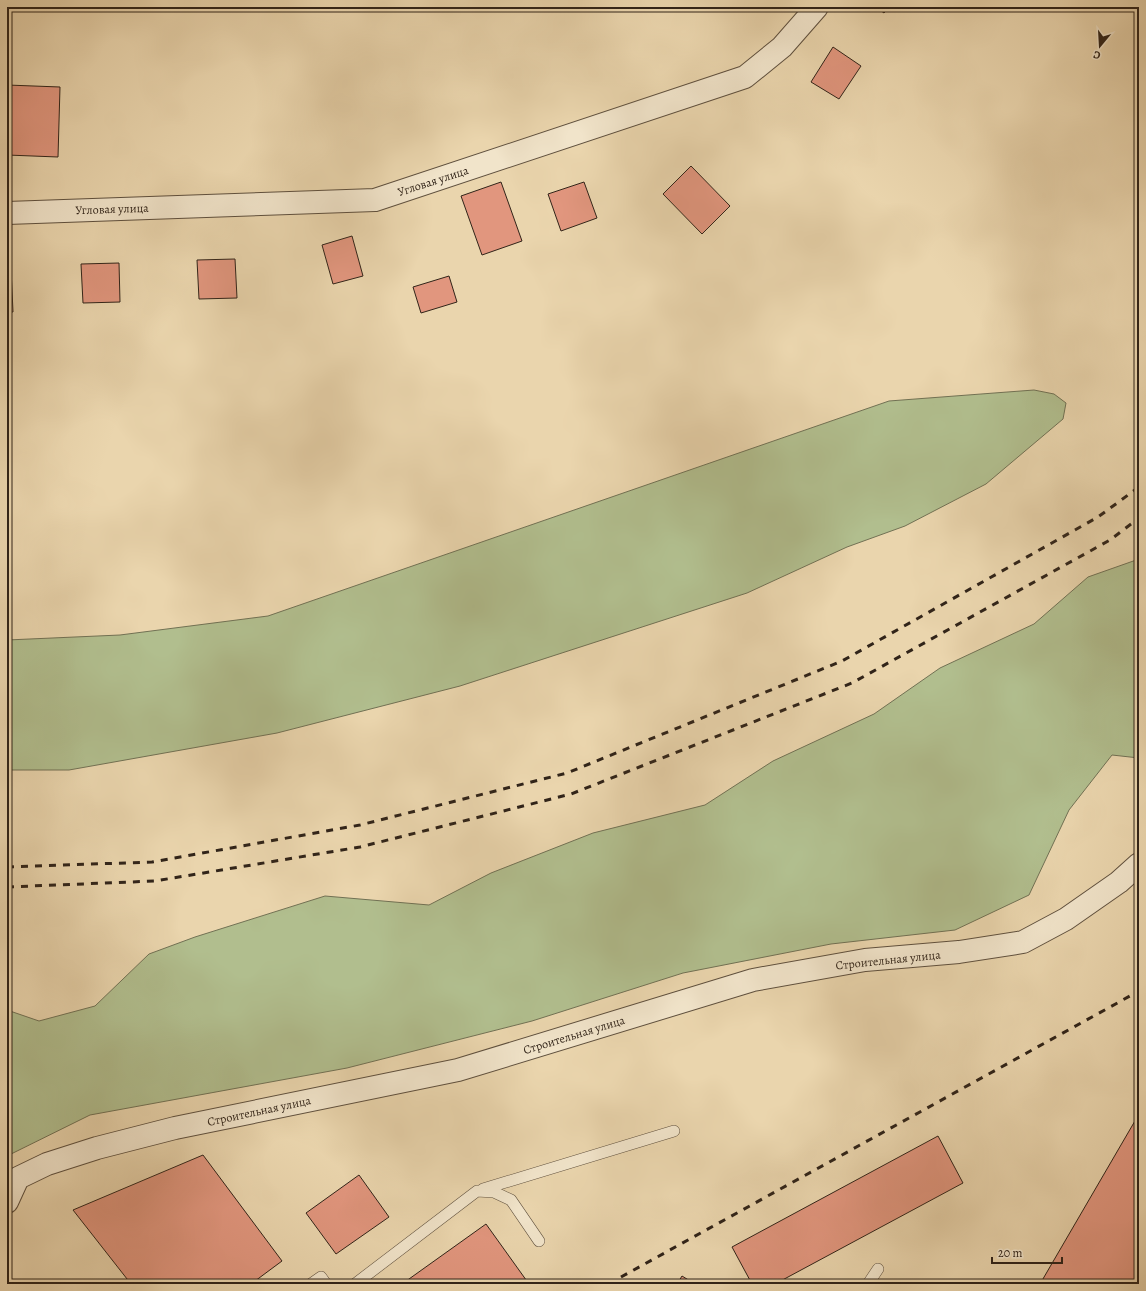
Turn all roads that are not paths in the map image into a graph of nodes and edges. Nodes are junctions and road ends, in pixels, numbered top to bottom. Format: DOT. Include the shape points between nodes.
graph roads {
  1 [pos="817,7"];
  2 [pos="7,213"];
  3 [pos="1139,864"];
  4 [pos="674,1131"];
  5 [pos="12,1178"];
  6 [pos="477,1191"];
  7 [pos="7,1202"];
  8 [pos="539,1241"];
  9 [pos="878,1269"];
  10 [pos="311,1284"];
  11 [pos="326,1284"];
  12 [pos="355,1284"];
  13 [pos="868,1284"];
  1 -- 2 [label="street, Угловая улица" via="782,47 745,77 376,200"];
  3 -- 5 [label="street, Строительная улица" via="1120,882 1066,919 1023,942 959,952 865,960 753,980 458,1070 175,1128 97,1148"];
  4 -- 6 [label="lane"];
  5 -- 7 [label="street, Строительная улица"];
  6 -- 8 [label="lane" via="494,1192 511,1200"];
  6 -- 12 [label="lane"];
  9 -- 13 [label="lane"];
  10 -- 11 [label="lane" via="321,1276"];
}
